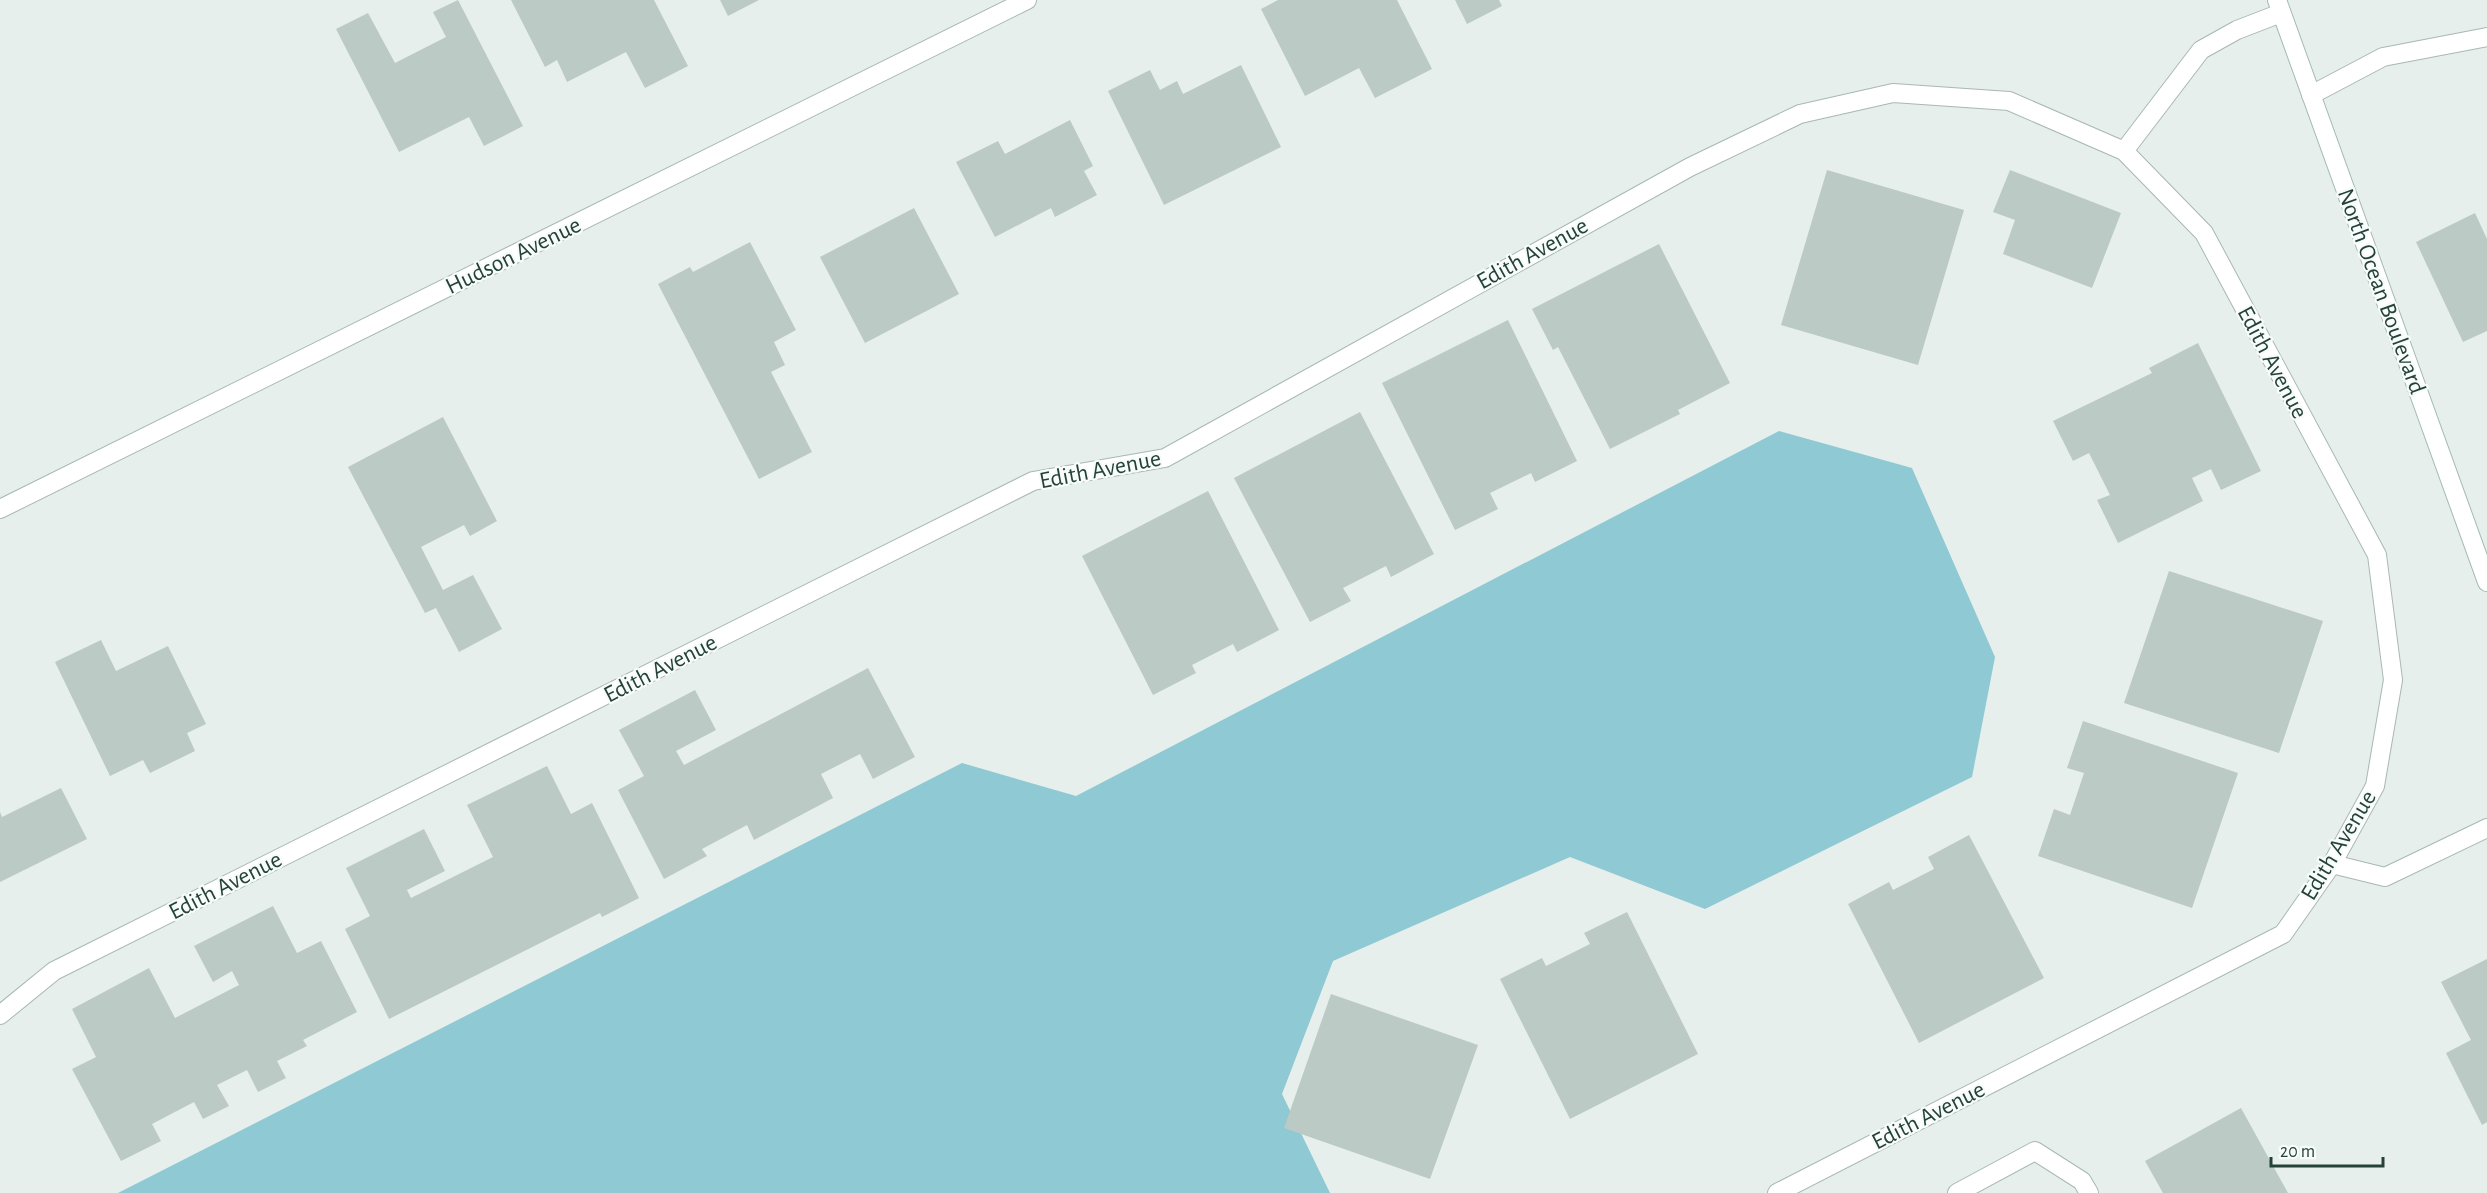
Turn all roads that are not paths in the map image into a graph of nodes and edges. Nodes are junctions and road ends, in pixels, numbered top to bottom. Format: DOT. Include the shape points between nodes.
graph roads {
  1 [pos="1027,0"];
  2 [pos="2279,7"];
  3 [pos="2487,37"];
  4 [pos="2311,95"];
  5 [pos="2124,151"];
  6 [pos="0,509"];
  7 [pos="2487,582"];
  8 [pos="2487,828"];
  9 [pos="2332,864"];
  10 [pos="0,1015"];
  11 [pos="1777,1193"];
  12 [pos="1957,1193"];
  13 [pos="2089,1193"];
  1 -- 6 [label="street, Hudson Avenue"];
  2 -- 4 [label="street, North Ocean Boulevard"];
  2 -- 5 [label="street" via="2201,50"];
  3 -- 4 [label="street" via="2383,57"];
  4 -- 7 [label="street, North Ocean Boulevard"];
  5 -- 9 [label="street, Edith Avenue" via="2204,233 2377,555 2393,680 2375,786"];
  5 -- 10 [label="street, Edith Avenue" via="2009,101 1893,93 1800,114 1679,172 1165,458 1033,481 54,971"];
  8 -- 9 [label="street" via="2385,877"];
  9 -- 11 [label="street, Edith Avenue" via="2283,934"];
  12 -- 13 [label="street" via="2036,1151 2082,1181"];
}
